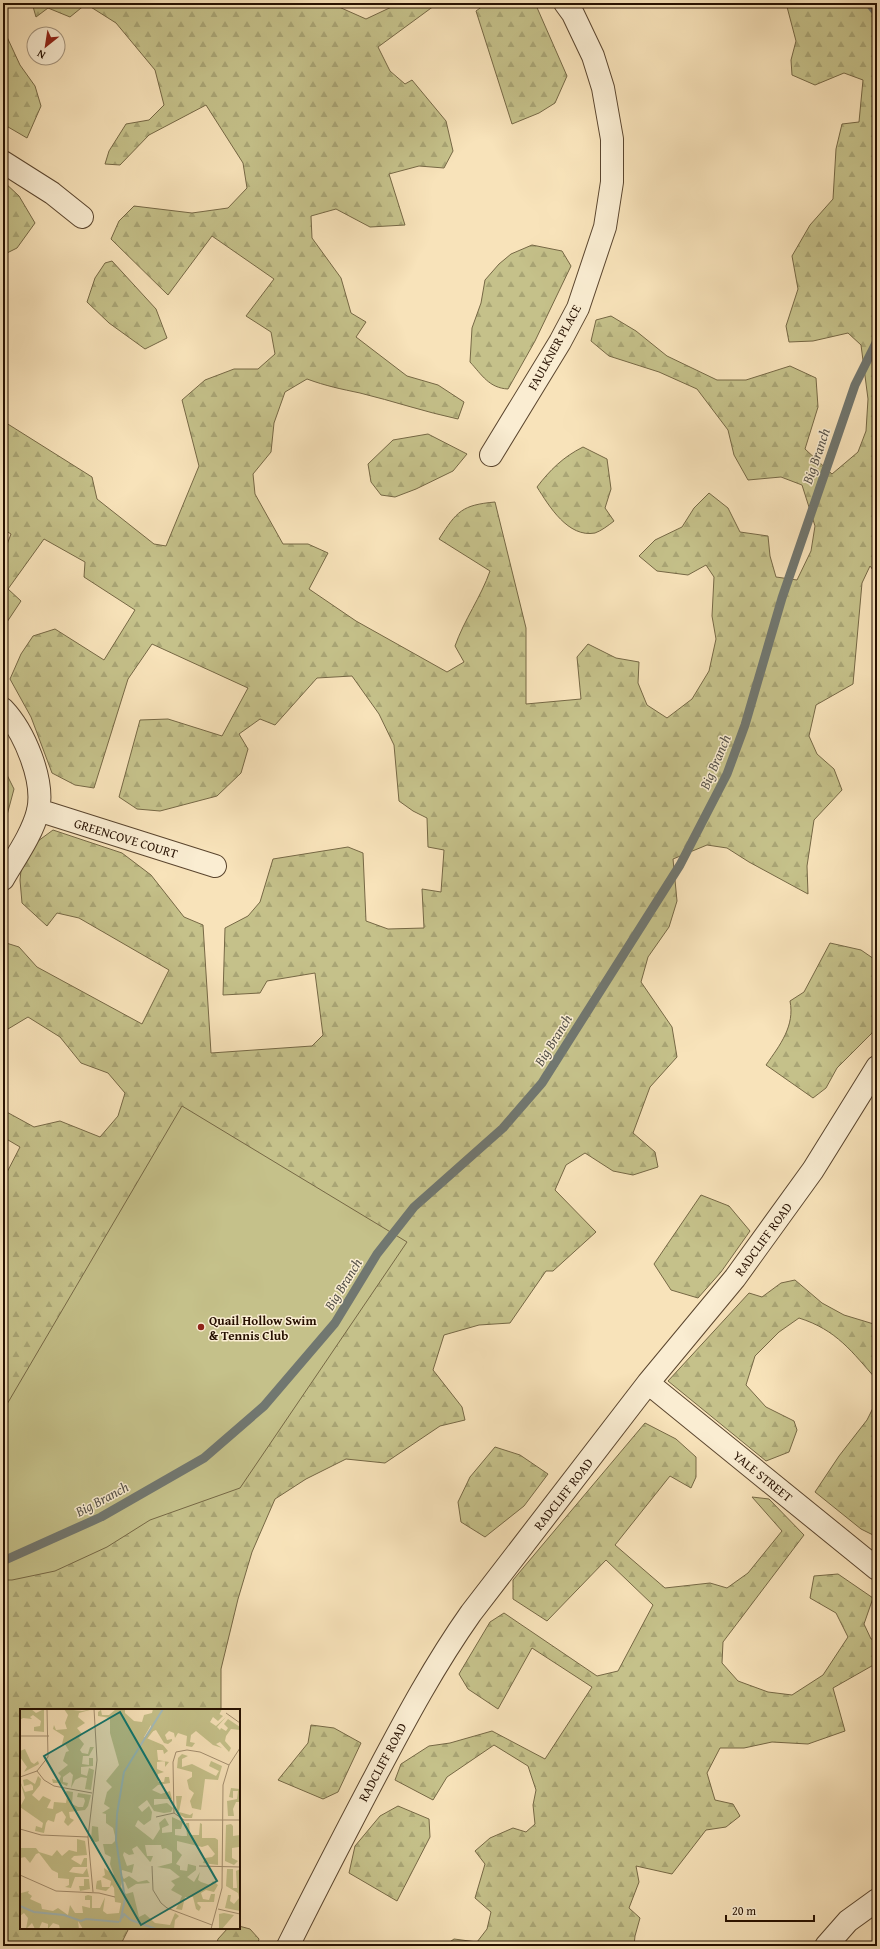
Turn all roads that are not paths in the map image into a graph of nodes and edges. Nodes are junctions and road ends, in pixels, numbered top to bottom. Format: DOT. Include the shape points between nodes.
graph roads {
  1 [pos="565,3"];
  2 [pos="3,162"];
  3 [pos="82,217"];
  4 [pos="491,455"];
  5 [pos="3,709"];
  6 [pos="38,810"];
  7 [pos="215,866"];
  8 [pos="3,879"];
  9 [pos="877,1067"];
  10 [pos="648,1383"];
  11 [pos="877,1569"];
  12 [pos="877,1900"];
  13 [pos="288,1946"];
  14 [pos="826,1946"];
  1 -- 4 [label="street, FAULKNER PLACE" via="593,56 607,110 612,139 612,182 605,227 578,308"];
  2 -- 3 [label="street" via="52,193"];
  5 -- 6 [label="street" via="29,747 38,779"];
  6 -- 7 [label="street, GREENCOVE COURT"];
  6 -- 8 [label="street"];
  9 -- 10 [label="street, RADCLIFF ROAD" via="813,1170 735,1278"];
  10 -- 11 [label="street, YALE STREET"];
  10 -- 13 [label="street, RADCLIFF ROAD" via="471,1613 444,1652 415,1700"];
  12 -- 14 [label="street" via="848,1921"];
}
